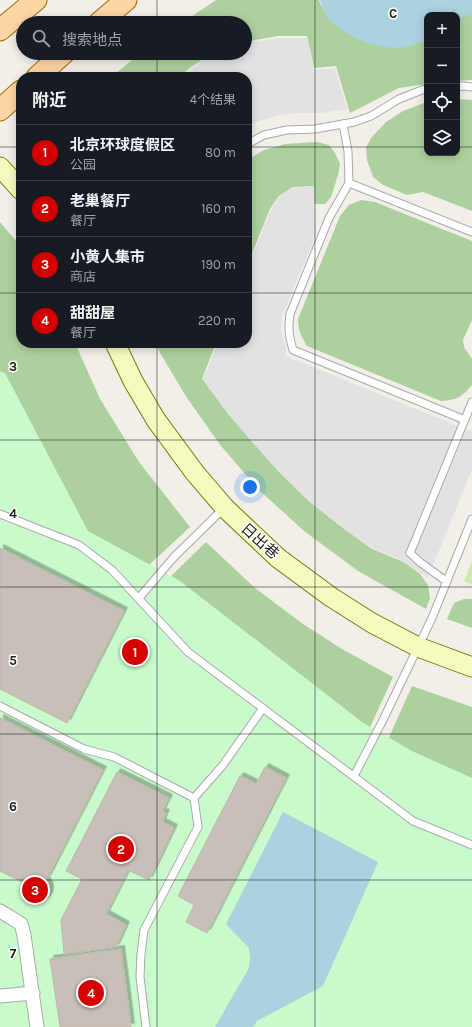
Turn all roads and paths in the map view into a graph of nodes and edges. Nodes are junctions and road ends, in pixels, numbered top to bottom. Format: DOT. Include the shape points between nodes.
graph roads {
  1 [pos="36,0"];
  2 [pos="126,0"];
  3 [pos="17,16"];
  4 [pos="107,16"];
  5 [pos="16,17"];
  6 [pos="0,30"];
  7 [pos="56,60"];
  8 [pos="43,72"];
  9 [pos="460,86"];
  10 [pos="472,87"];
  11 [pos="424,90"];
  12 [pos="16,96"];
  13 [pos="0,110"];
  14 [pos="343,124"];
  15 [pos="252,141"];
  16 [pos="0,167"];
  17 [pos="349,182"];
  18 [pos="16,185"];
  19 [pos="472,232"];
  20 [pos="117,348"];
  21 [pos="472,402"];
  22 [pos="464,420"];
  23 [pos="225,508"];
  24 [pos="0,514"];
  25 [pos="472,519"];
  26 [pos="446,581"];
  27 [pos="139,598"];
  28 [pos="418,647"];
  29 [pos="472,667"];
  30 [pos="0,706"];
  31 [pos="263,708"];
  32 [pos="354,776"];
  33 [pos="194,798"];
  34 [pos="472,845"];
  35 [pos="0,911"];
  36 [pos="32,993"];
  37 [pos="2,996"];
  38 [pos="37,1027"];
  39 [pos="146,1027"];
  1 -- 3 [label="main road"];
  2 -- 4 [label="main road"];
  5 -- 6 [label="main road"];
  7 -- 8 [label="main road"];
  9 -- 10 [label="lane"];
  11 -- 14 [label="lane" via="399,99 371,116"];
  12 -- 13 [label="main road"];
  14 -- 15 [label="lane" via="288,130 264,135"];
  14 -- 17 [label="lane" via="348,151"];
  16 -- 18 [label="street"];
  17 -- 19 [label="lane"];
  17 -- 22 [label="lane" via="329,218 290,314 289,338 293,350"];
  20 -- 23 [label="street, 日出巷" via="156,420 195,473"];
  21 -- 22 [label="lane"];
  22 -- 26 [label="lane" via="410,554"];
  23 -- 27 [label="lane" via="174,558"];
  23 -- 28 [label="street, 日出巷" via="278,558 331,597 372,623"];
  24 -- 27 [label="lane" via="79,545 112,570"];
  25 -- 26 [label="lane"];
  26 -- 28 [label="lane"];
  27 -- 31 [label="lane" via="188,652"];
  28 -- 29 [label="street, 日出巷"];
  28 -- 32 [label="lane"];
  30 -- 33 [label="lane" via="84,748 114,757"];
  31 -- 32 [label="lane"];
  31 -- 33 [label="lane" via="223,765"];
  32 -- 34 [label="lane" via="413,821"];
  33 -- 39 [label="lane" via="198,827 144,930 140,977"];
  35 -- 36 [label="street" via="20,924 24,935"];
  36 -- 37 [label="street"];
  36 -- 38 [label="street"];
}
